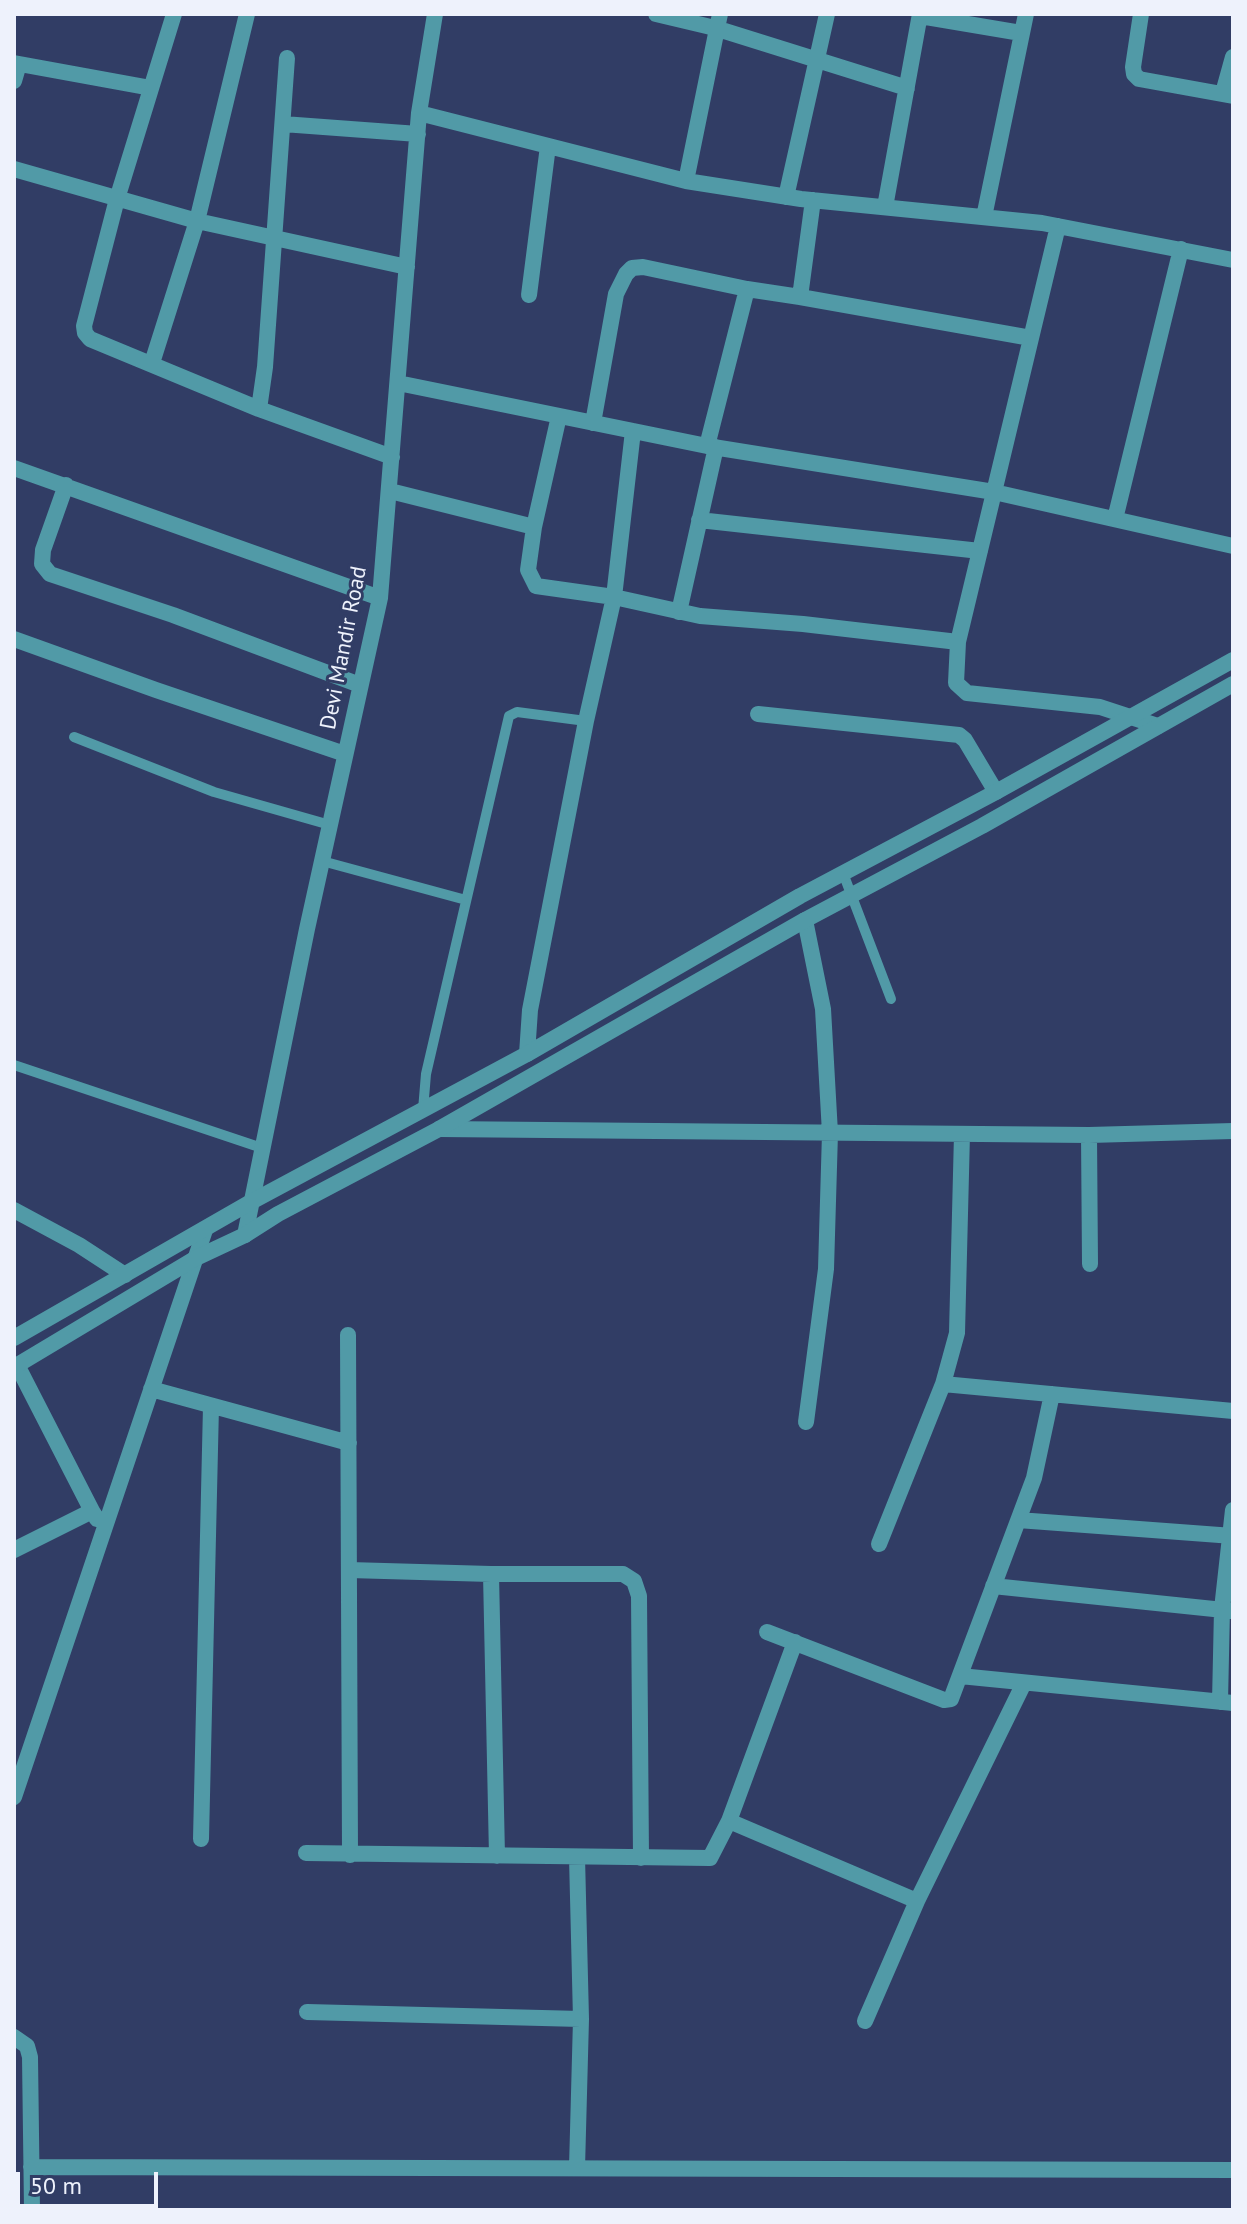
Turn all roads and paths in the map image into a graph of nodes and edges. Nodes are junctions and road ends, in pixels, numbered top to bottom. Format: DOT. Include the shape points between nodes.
graph roads {
  1 [pos="174,14"];
  2 [pos="247,14"];
  3 [pos="435,14"];
  4 [pos="656,14"];
  5 [pos="827,14"];
  6 [pos="1026,14"];
  7 [pos="1141,14"];
  8 [pos="920,15"];
  9 [pos="717,21"];
  10 [pos="1021,33"];
  11 [pos="1233,57"];
  12 [pos="287,58"];
  13 [pos="816,60"];
  14 [pos="17,64"];
  15 [pos="14,81"];
  16 [pos="151,88"];
  17 [pos="907,88"];
  18 [pos="1228,94"];
  19 [pos="419,113"];
  20 [pos="283,124"];
  21 [pos="418,134"];
  22 [pos="548,146"];
  23 [pos="14,169"];
  24 [pos="686,181"];
  25 [pos="786,197"];
  26 [pos="117,199"];
  27 [pos="813,200"];
  28 [pos="885,207"];
  29 [pos="984,217"];
  30 [pos="197,221"];
  31 [pos="1058,226"];
  32 [pos="275,239"];
  33 [pos="1181,249"];
  34 [pos="1233,260"];
  35 [pos="407,267"];
  36 [pos="747,289"];
  37 [pos="529,295"];
  38 [pos="800,297"];
  39 [pos="1031,338"];
  40 [pos="152,363"];
  41 [pos="398,383"];
  42 [pos="259,409"];
  43 [pos="559,416"];
  44 [pos="593,423"];
  45 [pos="633,431"];
  46 [pos="711,447"];
  47 [pos="392,457"];
  48 [pos="14,468"];
  49 [pos="66,485"];
  50 [pos="390,491"];
  51 [pos="994,492"];
  52 [pos="1115,519"];
  53 [pos="699,520"];
  54 [pos="534,527"];
  55 [pos="1232,541"];
  56 [pos="980,551"];
  57 [pos="614,597"];
  58 [pos="380,598"];
  59 [pos="679,612"];
  60 [pos="14,639"];
  61 [pos="958,642"];
  62 [pos="1233,660"];
  63 [pos="1233,684"];
  64 [pos="360,685"];
  65 [pos="758,714"];
  66 [pos="1132,716"];
  67 [pos="586,721"];
  68 [pos="1158,726"];
  69 [pos="74,737"];
  70 [pos="345,754"];
  71 [pos="996,792"];
  72 [pos="330,825"];
  73 [pos="322,861"];
  74 [pos="843,873"];
  75 [pos="852,895"];
  76 [pos="466,900"];
  77 [pos="805,920"];
  78 [pos="891,999"];
  79 [pos="527,1054"];
  80 [pos="14,1065"];
  81 [pos="423,1110"];
  82 [pos="439,1129"];
  83 [pos="1233,1131"];
  84 [pos="830,1133"];
  85 [pos="962,1134"];
  86 [pos="1089,1135"];
  87 [pos="262,1148"];
  88 [pos="251,1202"];
  89 [pos="14,1210"];
  90 [pos="205,1230"];
  91 [pos="245,1235"];
  92 [pos="196,1258"];
  93 [pos="1090,1264"];
  94 [pos="125,1275"];
  95 [pos="348,1335"];
  96 [pos="14,1338"];
  97 [pos="16,1366"];
  98 [pos="943,1384"];
  99 [pos="151,1389"];
  100 [pos="1052,1394"];
  101 [pos="211,1406"];
  102 [pos="1233,1411"];
  103 [pos="806,1422"];
  104 [pos="349,1443"];
  105 [pos="1233,1510"];
  106 [pos="92,1511"];
  107 [pos="1018,1520"];
  108 [pos="104,1531"];
  109 [pos="1232,1536"];
  110 [pos="879,1544"];
  111 [pos="14,1550"];
  112 [pos="349,1570"];
  113 [pos="491,1574"];
  114 [pos="993,1586"];
  115 [pos="1227,1610"];
  116 [pos="767,1632"];
  117 [pos="795,1642"];
  118 [pos="960,1676"];
  119 [pos="1024,1683"];
  120 [pos="1226,1702"];
  121 [pos="14,1797"];
  122 [pos="729,1821"];
  123 [pos="201,1839"];
  124 [pos="306,1853"];
  125 [pos="350,1855"];
  126 [pos="497,1856"];
  127 [pos="577,1857"];
  128 [pos="641,1858"];
  129 [pos="917,1901"];
  130 [pos="307,2012"];
  131 [pos="581,2019"];
  132 [pos="865,2021"];
  133 [pos="14,2037"];
  134 [pos="31,2167"];
  135 [pos="577,2168"];
  136 [pos="1233,2170"];
  137 [pos="32,2210"];
  1 -- 16 [label="street"];
  2 -- 30 [label="street"];
  3 -- 19 [label="street, Devi Mandir Road"];
  4 -- 9 [label="street"];
  5 -- 13 [label="street"];
  6 -- 10 [label="street"];
  7 -- 18 [label="street" via="1133,67 1139,79"];
  8 -- 10 [label="street"];
  8 -- 17 [label="street"];
  9 -- 13 [label="street"];
  9 -- 24 [label="street"];
  10 -- 29 [label="street"];
  11 -- 18 [label="street"];
  12 -- 20 [label="street"];
  13 -- 17 [label="street"];
  13 -- 25 [label="street"];
  14 -- 15 [label="street"];
  14 -- 16 [label="street"];
  16 -- 26 [label="street"];
  17 -- 28 [label="street"];
  19 -- 21 [label="street, Devi Mandir Road"];
  19 -- 22 [label="street"];
  20 -- 21 [label="street"];
  20 -- 32 [label="street"];
  21 -- 35 [label="street, Devi Mandir Road"];
  22 -- 24 [label="street"];
  22 -- 37 [label="street"];
  23 -- 26 [label="street"];
  24 -- 25 [label="street"];
  25 -- 27 [label="street"];
  26 -- 30 [label="street"];
  26 -- 40 [label="street" via="85,333"];
  27 -- 28 [label="street"];
  27 -- 38 [label="street"];
  28 -- 29 [label="street"];
  29 -- 31 [label="street"];
  30 -- 32 [label="street"];
  30 -- 40 [label="street"];
  31 -- 33 [label="street"];
  31 -- 39 [label="street"];
  32 -- 35 [label="street"];
  32 -- 42 [label="street"];
  33 -- 34 [label="street"];
  33 -- 52 [label="street"];
  35 -- 41 [label="street, Devi Mandir Road"];
  36 -- 38 [label="street"];
  36 -- 44 [label="street" via="632,268 616,294"];
  36 -- 46 [label="street"];
  38 -- 39 [label="street"];
  39 -- 51 [label="street"];
  40 -- 42 [label="street"];
  41 -- 43 [label="street"];
  41 -- 47 [label="street, Devi Mandir Road"];
  42 -- 47 [label="street"];
  43 -- 44 [label="street"];
  43 -- 54 [label="street"];
  44 -- 45 [label="street"];
  45 -- 46 [label="street"];
  45 -- 57 [label="street"];
  46 -- 51 [label="street"];
  46 -- 53 [label="street"];
  47 -- 50 [label="street, Devi Mandir Road"];
  48 -- 49 [label="street"];
  49 -- 58 [label="street"];
  49 -- 64 [label="street" via="43,550 42,564 50,574"];
  50 -- 54 [label="street"];
  50 -- 58 [label="street, Devi Mandir Road"];
  51 -- 52 [label="street"];
  51 -- 56 [label="street"];
  52 -- 55 [label="street"];
  53 -- 56 [label="street"];
  53 -- 59 [label="street"];
  54 -- 57 [label="street" via="528,570 536,586"];
  56 -- 61 [label="street"];
  57 -- 59 [label="street"];
  57 -- 67 [label="street"];
  58 -- 64 [label="street, Devi Mandir Road"];
  59 -- 61 [label="street"];
  60 -- 70 [label="street"];
  61 -- 66 [label="street" via="956,683 967,693 1100,707"];
  62 -- 66 [label="street"];
  63 -- 68 [label="street"];
  64 -- 70 [label="street, Devi Mandir Road"];
  65 -- 71 [label="street" via="959,735"];
  66 -- 68 [label="street"];
  66 -- 71 [label="street"];
  67 -- 76 [label="lane" via="517,712 509,716"];
  67 -- 79 [label="street" via="530,1010"];
  68 -- 75 [label="street"];
  69 -- 72 [label="lane" via="214,792"];
  70 -- 72 [label="street, Devi Mandir Road"];
  71 -- 74 [label="street"];
  72 -- 73 [label="street, Devi Mandir Road"];
  73 -- 76 [label="lane"];
  73 -- 87 [label="street, Devi Mandir Road"];
  74 -- 75 [label="lane"];
  74 -- 79 [label="street"];
  75 -- 77 [label="street"];
  75 -- 78 [label="lane"];
  76 -- 81 [label="lane" via="426,1074"];
  77 -- 82 [label="street"];
  77 -- 84 [label="street" via="823,1009"];
  79 -- 81 [label="street"];
  80 -- 87 [label="lane"];
  81 -- 88 [label="street"];
  82 -- 84 [label="street"];
  82 -- 91 [label="street"];
  83 -- 86 [label="street"];
  84 -- 85 [label="street"];
  84 -- 103 [label="street" via="826,1269"];
  85 -- 86 [label="street"];
  85 -- 98 [label="street" via="957,1333"];
  86 -- 93 [label="street"];
  87 -- 88 [label="street, Devi Mandir Road"];
  88 -- 90 [label="street"];
  88 -- 91 [label="street, Devi Mandir Road"];
  89 -- 94 [label="street"];
  90 -- 92 [label="street"];
  90 -- 94 [label="street"];
  91 -- 92 [label="street"];
  92 -- 97 [label="street"];
  92 -- 99 [label="street"];
  94 -- 96 [label="street"];
  95 -- 104 [label="street"];
  97 -- 106 [label="street"];
  98 -- 100 [label="street"];
  98 -- 110 [label="street"];
  99 -- 101 [label="street"];
  99 -- 108 [label="street"];
  100 -- 102 [label="street"];
  100 -- 107 [label="street" via="1034,1478"];
  101 -- 104 [label="street"];
  101 -- 123 [label="street"];
  104 -- 112 [label="street"];
  105 -- 109 [label="street"];
  106 -- 108 [label="street"];
  106 -- 111 [label="street"];
  107 -- 109 [label="street"];
  107 -- 114 [label="street"];
  108 -- 121 [label="street"];
  109 -- 115 [label="street"];
  112 -- 113 [label="street"];
  112 -- 125 [label="street"];
  113 -- 126 [label="street"];
  113 -- 128 [label="street" via="623,1574 634,1581 639,1596"];
  114 -- 115 [label="street"];
  114 -- 118 [label="street"];
  115 -- 120 [label="street"];
  116 -- 117 [label="street"];
  117 -- 118 [label="street" via="944,1700 951,1699"];
  117 -- 122 [label="street"];
  118 -- 119 [label="street"];
  119 -- 120 [label="street"];
  119 -- 129 [label="street"];
  122 -- 128 [label="street" via="710,1858"];
  122 -- 129 [label="street"];
  124 -- 125 [label="street"];
  125 -- 126 [label="street"];
  126 -- 127 [label="street"];
  127 -- 128 [label="street"];
  127 -- 131 [label="street"];
  129 -- 132 [label="street"];
  130 -- 131 [label="street"];
  131 -- 135 [label="street"];
  133 -- 134 [label="street" via="27,2046 30,2057"];
  134 -- 135 [label="street"];
  134 -- 137 [label="street"];
  135 -- 136 [label="street"];
}
